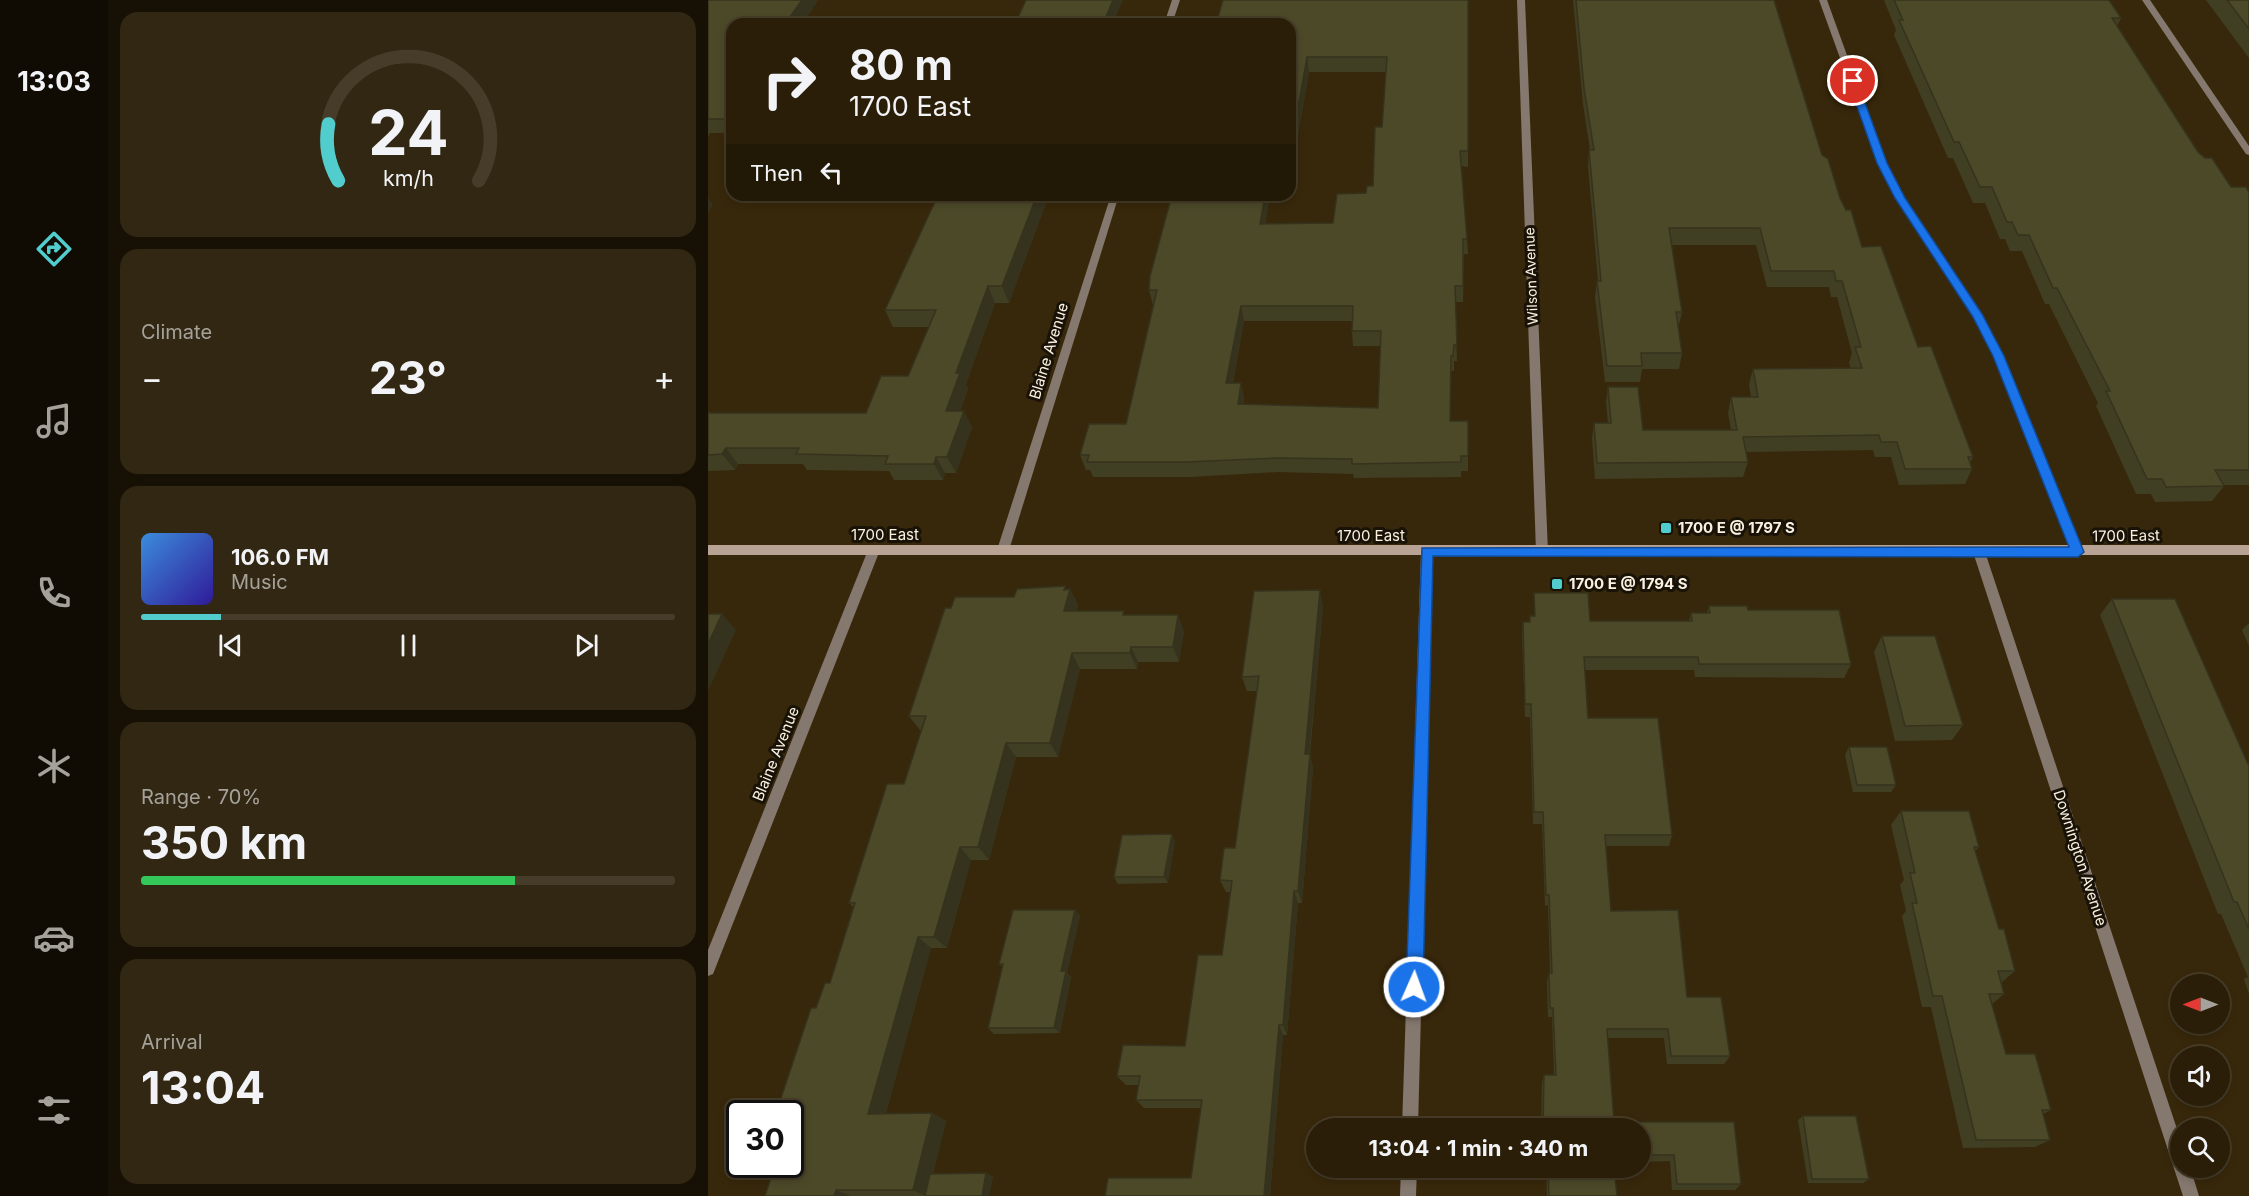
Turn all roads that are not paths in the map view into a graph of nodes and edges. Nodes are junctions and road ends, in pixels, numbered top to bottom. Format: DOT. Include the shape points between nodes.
graph roads {
  1 [pos="1176,0"];
  2 [pos="1521,0"];
  3 [pos="1823,0"];
  4 [pos="2146,0"];
  5 [pos="1170,18"];
  6 [pos="2249,152"];
  7 [pos="1113,201"];
  8 [pos="708,550"];
  9 [pos="874,550"];
  10 [pos="1004,550"];
  11 [pos="2249,550"];
  12 [pos="1427,551"];
  13 [pos="1542,552"];
  14 [pos="1979,552"];
  15 [pos="2078,552"];
  16 [pos="708,969"];
  17 [pos="1410,1118"];
  18 [pos="2170,1133"];
  19 [pos="1409,1178"];
  20 [pos="2185,1178"];
  21 [pos="1408,1196"];
  22 [pos="2191,1196"];
  1 -- 5 [label="street"];
  2 -- 13 [label="street, Wilson Avenue"];
  3 -- 15 [label="street" via="1882,163 1998,356"];
  4 -- 6 [label="street"];
  7 -- 10 [label="street, Blaine Avenue"];
  8 -- 9 [label="street, 1700 East"];
  9 -- 10 [label="street, 1700 East"];
  9 -- 16 [label="street, Blaine Avenue"];
  10 -- 12 [label="street, 1700 East"];
  11 -- 15 [label="street, 1700 East"];
  12 -- 13 [label="street, 1700 East"];
  12 -- 17 [label="street"];
  13 -- 14 [label="street, 1700 East"];
  14 -- 15 [label="street, 1700 East"];
  14 -- 18 [label="street, Downington Avenue"];
  19 -- 21 [label="street"];
  20 -- 22 [label="street, Downington Avenue"];
}
